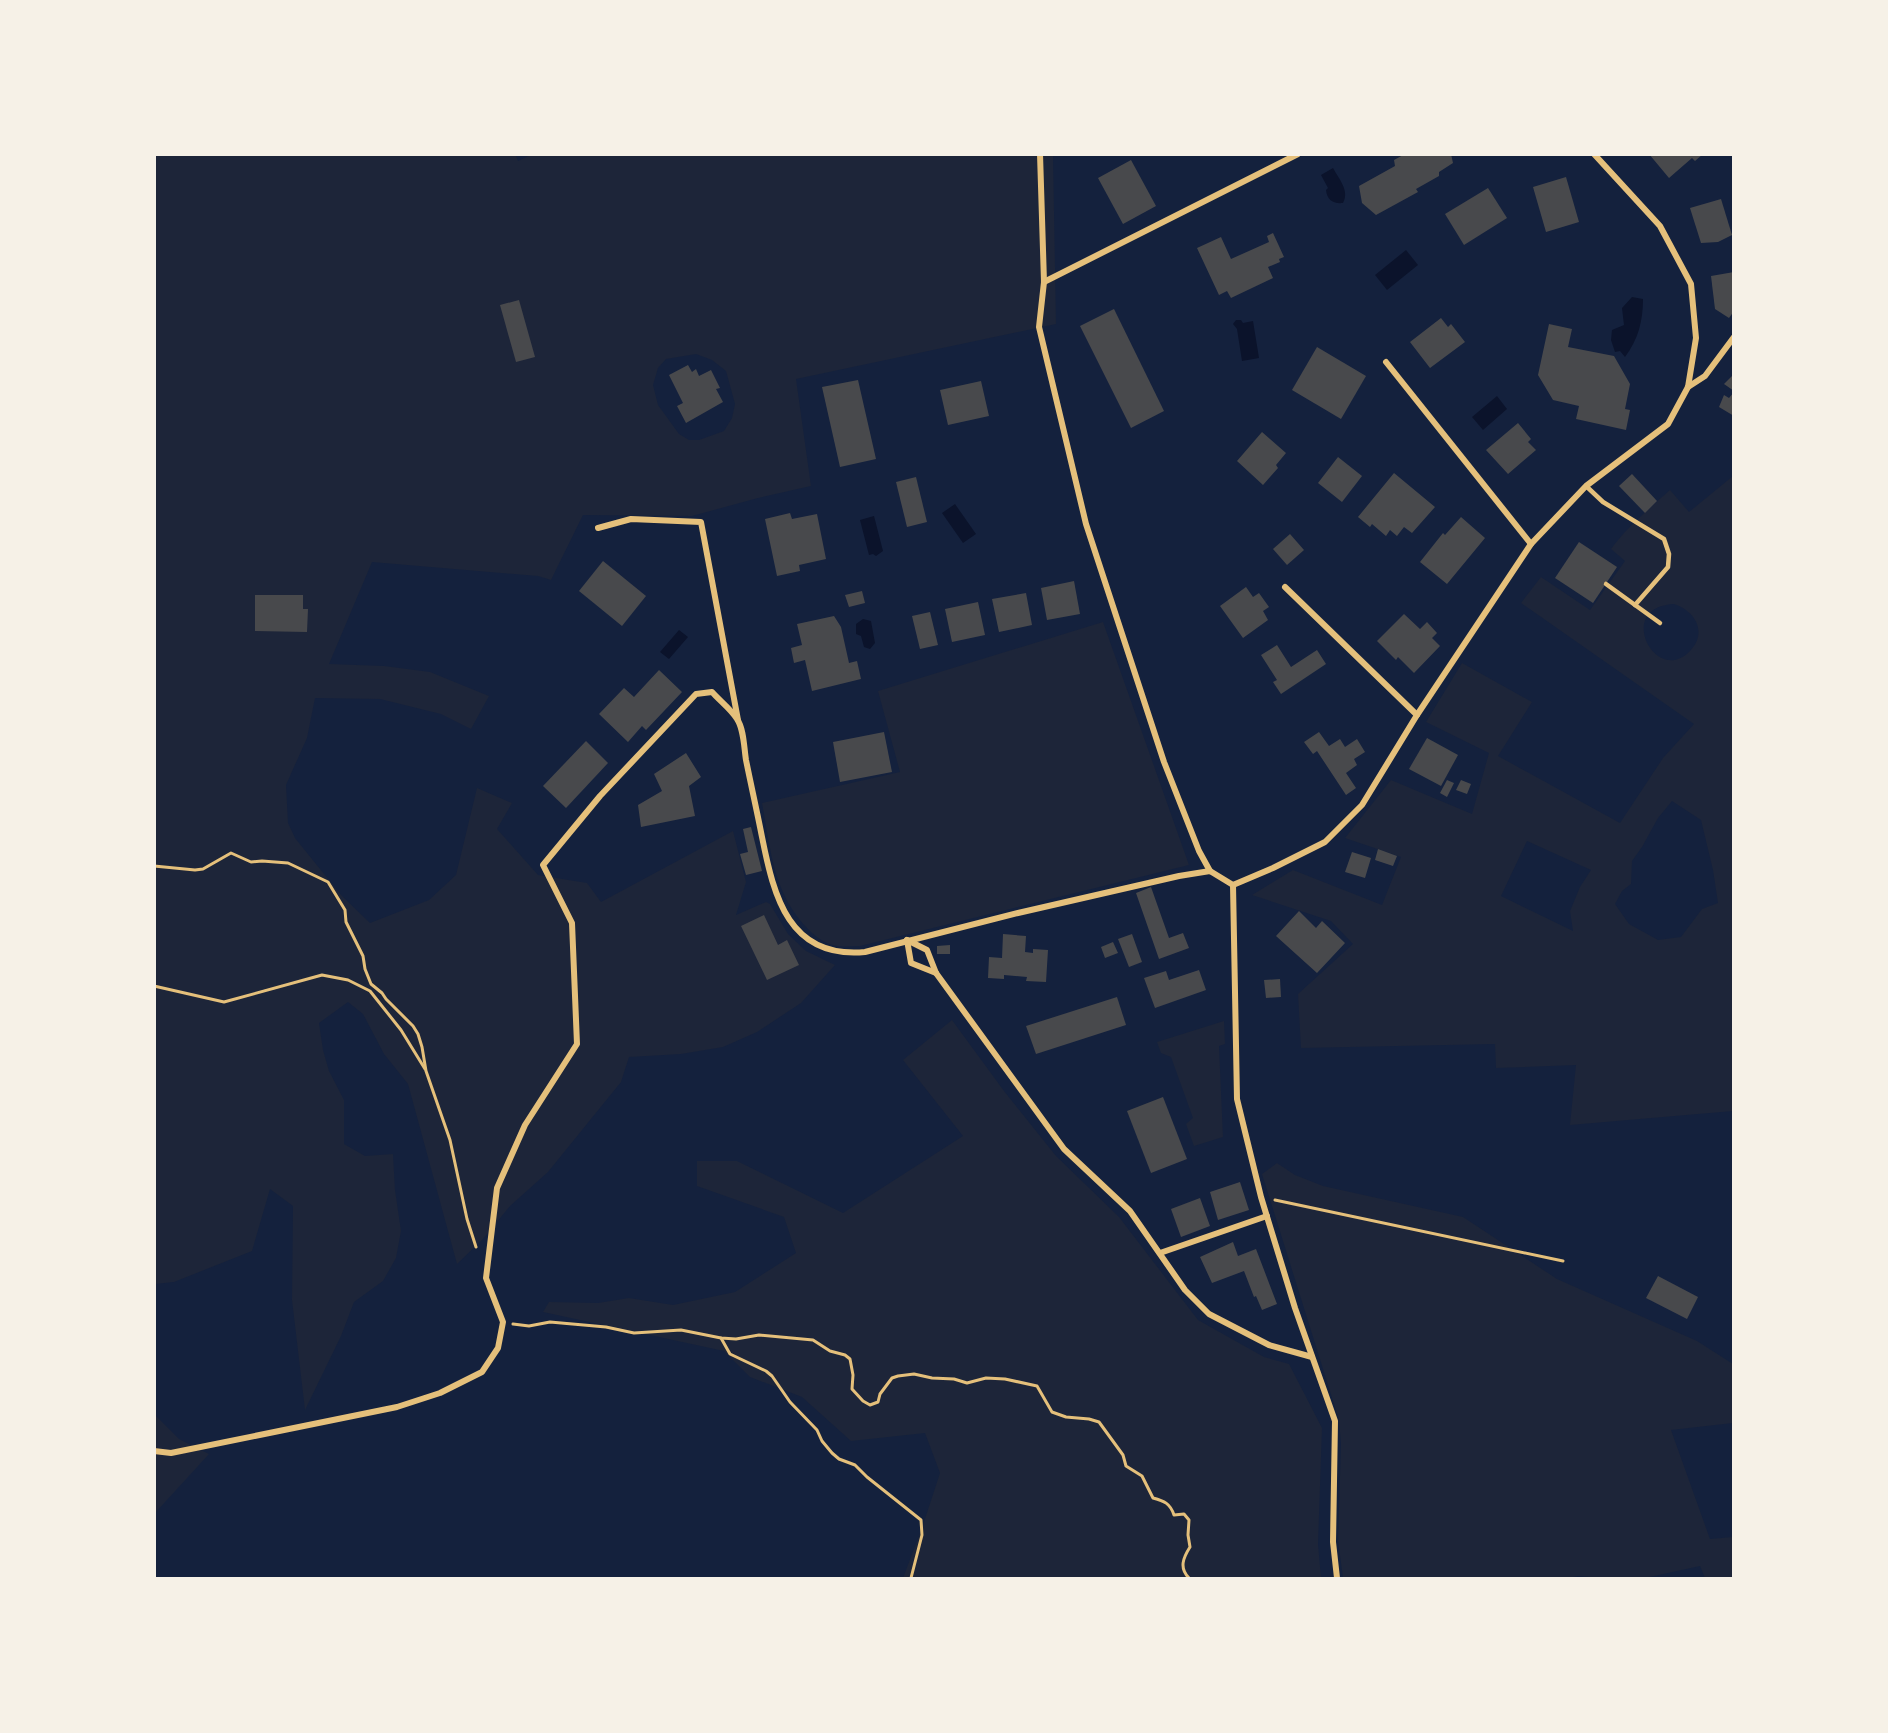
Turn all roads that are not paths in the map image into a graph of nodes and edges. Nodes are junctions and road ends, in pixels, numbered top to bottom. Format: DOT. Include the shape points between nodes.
graph roads {
  1 [pos="1040,154"];
  2 [pos="1298,154"];
  3 [pos="1594,154"];
  4 [pos="1044,282"];
  5 [pos="1734,338"];
  6 [pos="1386,362"];
  7 [pos="1688,387"];
  8 [pos="1586,486"];
  9 [pos="598,528"];
  10 [pos="1531,544"];
  11 [pos="1606,584"];
  12 [pos="1285,588"];
  13 [pos="1635,605"];
  14 [pos="1660,623"];
  15 [pos="1418,715"];
  16 [pos="738,720"];
  17 [pos="1210,871"];
  18 [pos="1233,885"];
  19 [pos="907,940"];
  20 [pos="936,973"];
  21 [pos="1267,1216"];
  22 [pos="1160,1253"];
  23 [pos="1312,1357"];
  24 [pos="154,1451"];
  25 [pos="1337,1578"];
  1 -- 4 [label="street"];
  2 -- 4 [label="street"];
  3 -- 7 [label="street" via="1660,226 1691,284 1696,338"];
  4 -- 17 [label="street" via="1039,327 1086,524 1164,762"];
  5 -- 7 [label="street" via="1705,376"];
  6 -- 10 [label="street"];
  7 -- 8 [label="street" via="1668,424"];
  8 -- 10 [label="street"];
  8 -- 13 [label="lane" via="1603,502 1664,539 1668,567"];
  9 -- 16 [label="street" via="631,519 701,522"];
  10 -- 15 [label="street"];
  11 -- 13 [label="lane"];
  12 -- 15 [label="street"];
  13 -- 14 [label="lane"];
  15 -- 18 [label="street" via="1362,805 1325,842"];
  16 -- 19 [label="street" via="773,887 788,918 804,936 828,951 865,952"];
  16 -- 24 [label="street" via="712,692 696,694 600,796 543,866 572,923 577,1044 525,1125 496,1188 486,1278 503,1322 498,1348 482,1372 440,1393 397,1407 171,1453"];
  17 -- 18 [label="street"];
  17 -- 19 [label="street"];
  18 -- 21 [label="street" via="1237,1100"];
  19 -- 20 [label="street" via="927,950"];
  19 -- 20 [label="street" via="910,963"];
  20 -- 22 [label="street" via="1064,1149 1130,1211"];
  21 -- 22 [label="street"];
  21 -- 23 [label="street"];
  22 -- 23 [label="street" via="1185,1290 1209,1314 1269,1345"];
  23 -- 25 [label="street" via="1335,1421 1333,1542"];
}
